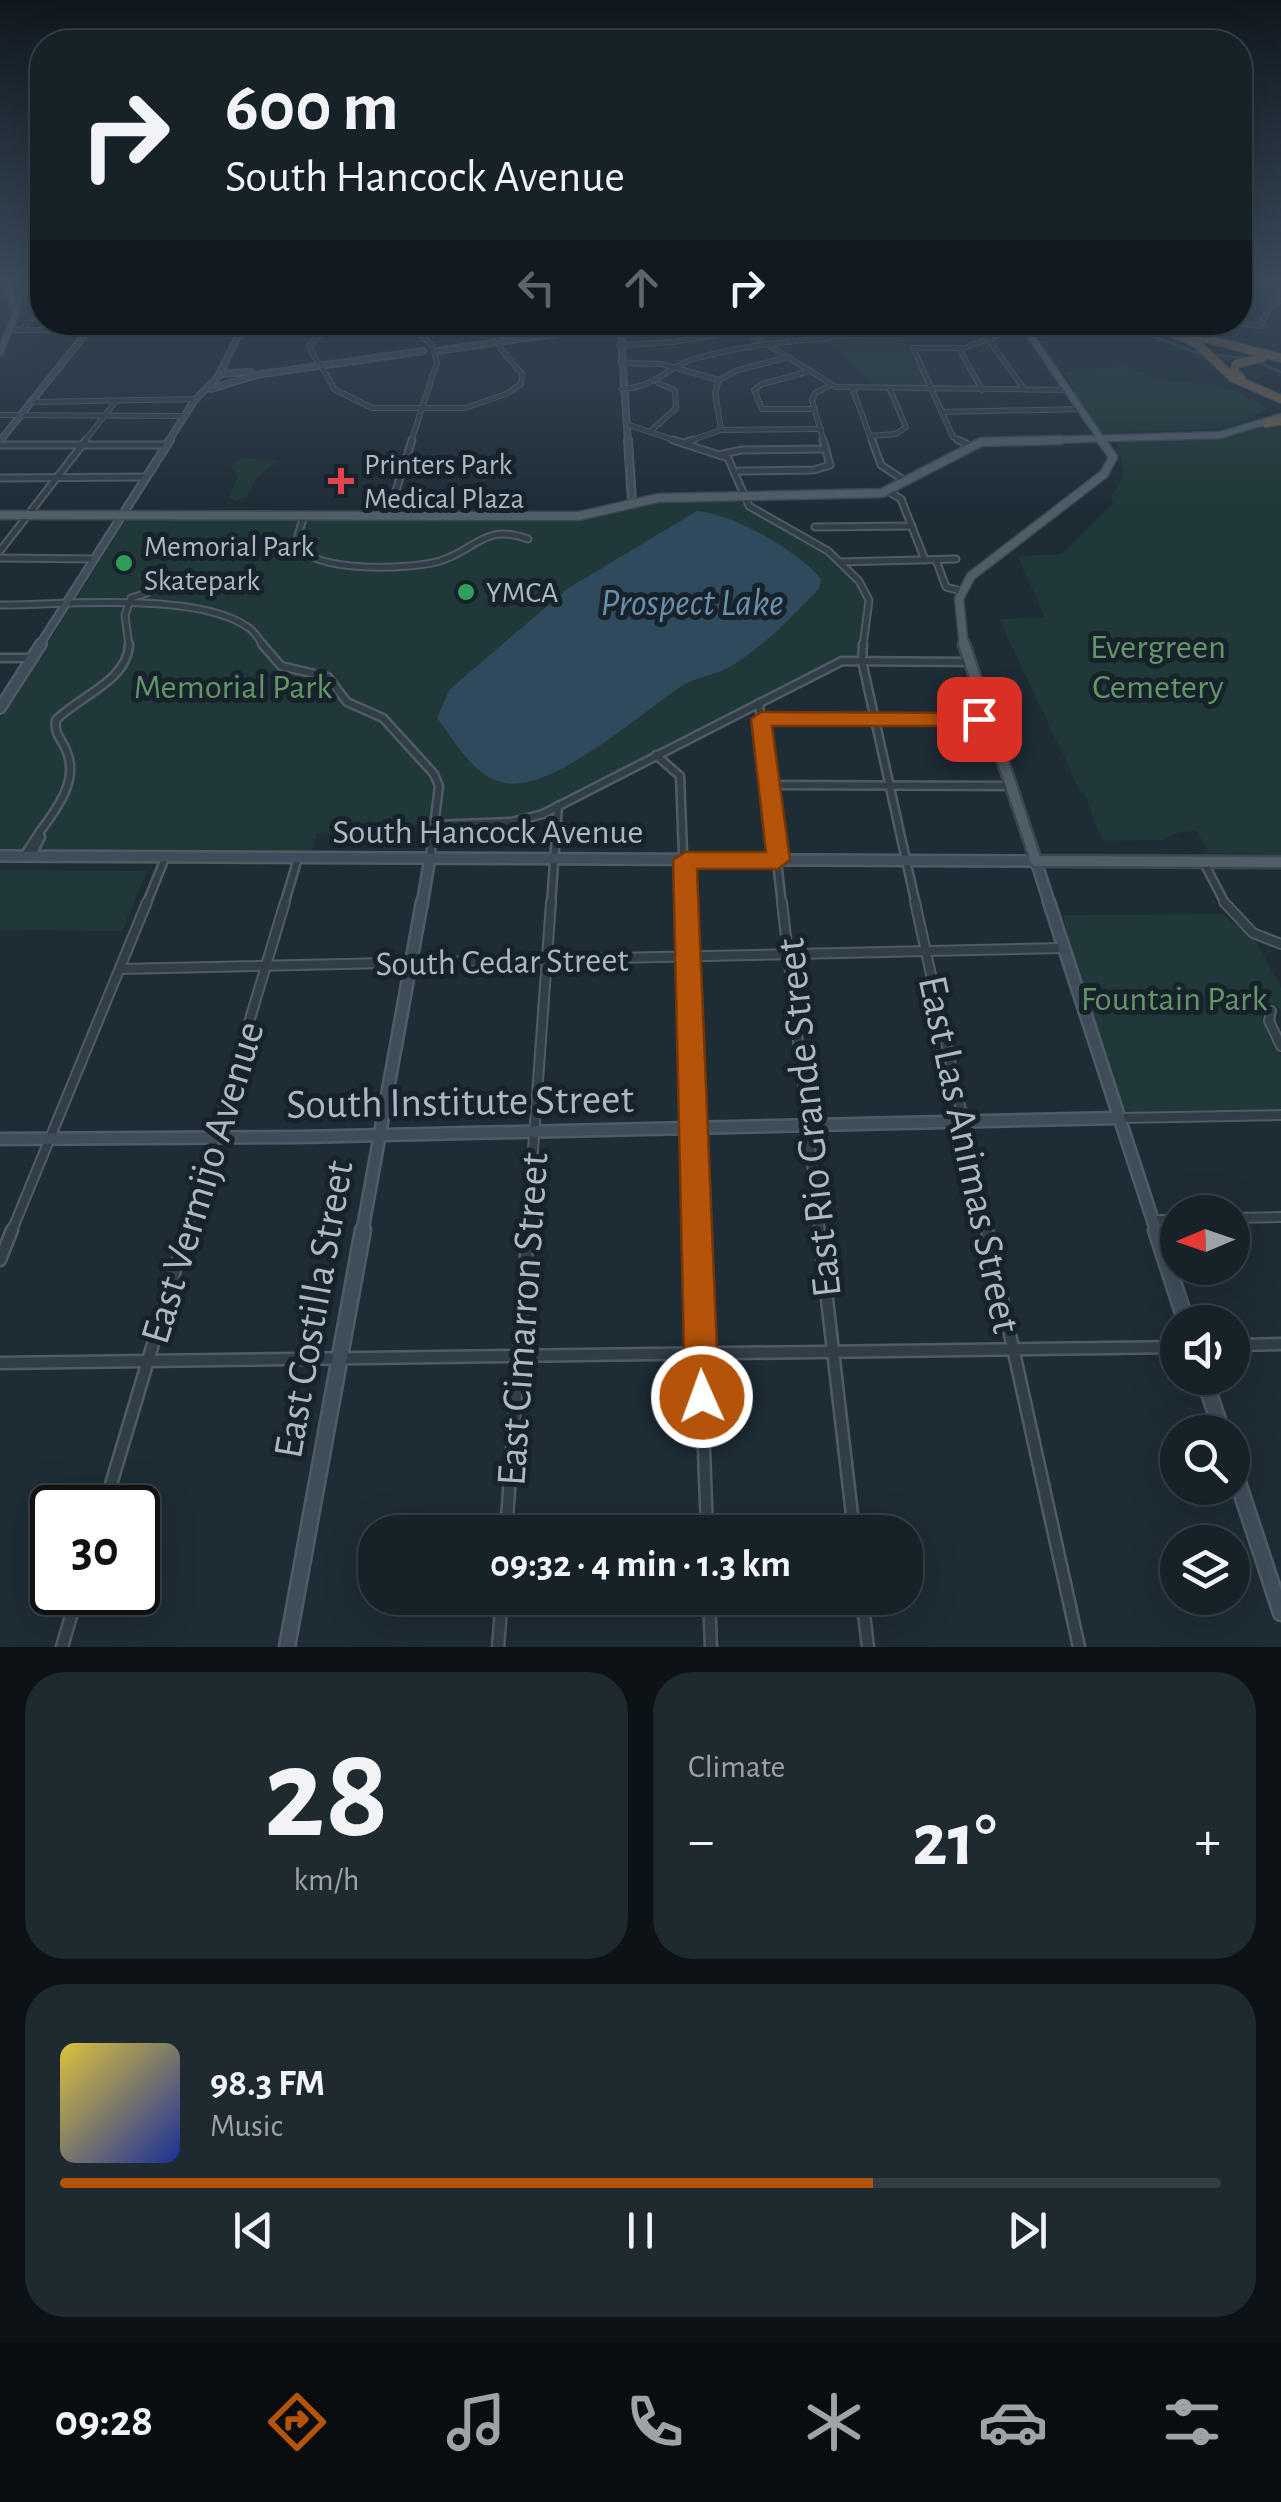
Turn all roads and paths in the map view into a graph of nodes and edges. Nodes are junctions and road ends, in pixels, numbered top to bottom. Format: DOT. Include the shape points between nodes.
graph roads {
  1 [pos="69,357"];
  2 [pos="230,357"];
  3 [pos="318,357"];
  4 [pos="381,357"];
  5 [pos="381,357"];
  6 [pos="432,357"];
  7 [pos="509,357"];
  8 [pos="619,357"];
  9 [pos="705,357"];
  10 [pos="916,357"];
  11 [pos="963,357"];
  12 [pos="1003,357"];
  13 [pos="1045,357"];
  14 [pos="1213,357"];
  15 [pos="1270,357"];
  16 [pos="786,358"];
  17 [pos="620,363"];
  18 [pos="325,366"];
  19 [pos="676,368"];
  20 [pos="808,372"];
  21 [pos="222,374"];
  22 [pos="256,376"];
  23 [pos="719,380"];
  24 [pos="658,383"];
  25 [pos="830,386"];
  26 [pos="890,389"];
  27 [pos="931,389"];
  28 [pos="622,390"];
  29 [pos="853,390"];
  30 [pos="1025,390"];
  31 [pos="1068,390"];
  32 [pos="204,391"];
  33 [pos="983,391"];
  34 [pos="1281,391"];
  35 [pos="1276,397"];
  36 [pos="196,399"];
  37 [pos="116,401"];
  38 [pos="34,402"];
  39 [pos="814,409"];
  40 [pos="421,410"];
  41 [pos="1082,410"];
  42 [pos="941,412"];
  43 [pos="0,415"];
  44 [pos="22,415"];
  45 [pos="102,416"];
  46 [pos="185,416"];
  47 [pos="1279,416"];
  48 [pos="1266,423"];
  49 [pos="626,424"];
  50 [pos="820,429"];
  51 [pos="721,430"];
  52 [pos="650,431"];
  53 [pos="870,436"];
  54 [pos="1103,438"];
  55 [pos="684,442"];
  56 [pos="0,443"];
  57 [pos="80,445"];
  58 [pos="166,445"];
  59 [pos="968,445"];
  60 [pos="826,448"];
  61 [pos="721,454"];
  62 [pos="739,471"];
  63 [pos="0,478"];
  64 [pos="55,478"];
  65 [pos="146,478"];
  66 [pos="905,481"];
  67 [pos="888,491"];
  68 [pos="743,496"];
  69 [pos="632,501"];
  70 [pos="0,515"];
  71 [pos="27,515"];
  72 [pos="122,515"];
  73 [pos="304,516"];
  74 [pos="388,517"];
  75 [pos="509,517"];
  76 [pos="912,526"];
  77 [pos="814,527"];
  78 [pos="506,534"];
  79 [pos="528,539"];
  80 [pos="0,555"];
  81 [pos="95,559"];
  82 [pos="925,560"];
  83 [pos="936,560"];
  84 [pos="956,560"];
  85 [pos="839,562"];
  86 [pos="962,590"];
  87 [pos="147,593"];
  88 [pos="127,604"];
  89 [pos="0,605"];
  90 [pos="65,605"];
  91 [pos="0,658"];
  92 [pos="32,658"];
  93 [pos="862,661"];
  94 [pos="969,662"];
  95 [pos="759,703"];
  96 [pos="0,708"];
  97 [pos="761,719"];
  98 [pos="874,719"];
  99 [pos="988,719"];
  100 [pos="656,755"];
  101 [pos="770,785"];
  102 [pos="889,786"];
  103 [pos="1010,786"];
  104 [pos="558,806"];
  105 [pos="435,825"];
  106 [pos="0,856"];
  107 [pos="28,856"];
  108 [pos="165,858"];
  109 [pos="298,858"];
  110 [pos="430,858"];
  111 [pos="554,859"];
  112 [pos="685,860"];
  113 [pos="778,860"];
  114 [pos="906,861"];
  115 [pos="1036,861"];
  116 [pos="1204,862"];
  117 [pos="1281,862"];
  118 [pos="1281,944"];
  119 [pos="1064,948"];
  120 [pos="926,952"];
  121 [pos="790,956"];
  122 [pos="688,958"];
  123 [pos="547,960"];
  124 [pos="411,963"];
  125 [pos="266,966"];
  126 [pos="120,968"];
  127 [pos="1270,1011"];
  128 [pos="1281,1046"];
  129 [pos="1281,1115"];
  130 [pos="1118,1118"];
  131 [pos="964,1120"];
  132 [pos="807,1124"];
  133 [pos="694,1128"];
  134 [pos="535,1132"];
  135 [pos="380,1135"];
  136 [pos="214,1136"];
  137 [pos="50,1138"];
  138 [pos="0,1139"];
  139 [pos="1281,1217"];
  140 [pos="1250,1218"];
  141 [pos="1153,1220"];
  142 [pos="1160,1220"];
  143 [pos="0,1260"];
  144 [pos="1180,1305"];
  145 [pos="1281,1344"];
  146 [pos="1250,1345"];
  147 [pos="1160,1346"];
  148 [pos="1014,1349"];
  149 [pos="833,1351"];
  150 [pos="700,1353"];
  151 [pos="519,1356"];
  152 [pos="339,1358"];
  153 [pos="148,1360"];
  154 [pos="0,1363"];
  155 [pos="111,1485"];
  156 [pos="1245,1505"];
  157 [pos="507,1515"];
  158 [pos="705,1515"];
  159 [pos="852,1515"];
  160 [pos="1281,1613"];
  161 [pos="71,1615"];
  162 [pos="501,1615"];
  163 [pos="709,1615"];
  164 [pos="864,1615"];
  165 [pos="62,1647"];
  166 [pos="287,1647"];
  167 [pos="498,1647"];
  168 [pos="710,1647"];
  169 [pos="868,1647"];
  170 [pos="1079,1647"];
  1 -- 38 [label="main road"];
  2 -- 21 [label="main road"];
  3 -- 18 [label="street"];
  4 -- 18 [label="main road"];
  5 -- 18 [label="main road"];
  6 -- 40 [label="street"];
  7 -- 40 [label="street" via="522,374 519,386 470,408"];
  8 -- 17 [label="main road"];
  9 -- 19 [label="street"];
  10 -- 27 [label="street"];
  11 -- 33 [label="street"];
  12 -- 30 [label="street"];
  13 -- 31 [label="main road"];
  14 -- 35 [label="highway" via="1233,378"];
  15 -- 34 [label="highway" via="1249,359 1234,366 1235,372 1246,382"];
  16 -- 20 [label="street"];
  16 -- 23 [label="street"];
  17 -- 19 [label="street"];
  17 -- 28 [label="main road"];
  18 -- 21 [label="main road"];
  18 -- 22 [label="main road"];
  18 -- 40 [label="street" via="334,389 362,405"];
  19 -- 23 [label="street"];
  19 -- 24 [label="street"];
  20 -- 25 [label="street"];
  20 -- 39 [label="street" via="754,390 762,409"];
  21 -- 22 [label="main road"];
  21 -- 32 [label="main road"];
  22 -- 32 [label="main road"];
  23 -- 51 [label="street"];
  24 -- 28 [label="street"];
  24 -- 52 [label="street" via="674,390 676,408"];
  25 -- 29 [label="street"];
  25 -- 39 [label="street" via="813,396"];
  26 -- 27 [label="street"];
  26 -- 29 [label="street"];
  26 -- 53 [label="street" via="906,427"];
  27 -- 33 [label="street"];
  27 -- 42 [label="street"];
  28 -- 49 [label="main road"];
  29 -- 53 [label="street"];
  30 -- 31 [label="street"];
  30 -- 33 [label="street"];
  31 -- 41 [label="main road"];
  32 -- 36 [label="main road"];
  35 -- 47 [label="highway"];
  36 -- 37 [label="street"];
  36 -- 46 [label="main road"];
  37 -- 38 [label="street"];
  37 -- 45 [label="street"];
  38 -- 44 [label="main road"];
  39 -- 50 [label="street"];
  40 -- 74 [label="street"];
  41 -- 42 [label="street"];
  41 -- 54 [label="main road"];
  42 -- 59 [label="street" via="954,437"];
  43 -- 44 [label="street"];
  44 -- 45 [label="street"];
  44 -- 56 [label="main road"];
  45 -- 46 [label="street"];
  45 -- 57 [label="street"];
  46 -- 58 [label="main road"];
  47 -- 48 [label="highway"];
  48 -- 54 [label="main road" via="1220,435"];
  49 -- 52 [label="street"];
  49 -- 69 [label="main road"];
  50 -- 51 [label="street"];
  50 -- 60 [label="street"];
  51 -- 55 [label="street"];
  52 -- 55 [label="street"];
  53 -- 66 [label="street" via="883,469"];
  54 -- 59 [label="main road"];
  54 -- 86 [label="main road" via="1112,453 1108,470 976,570"];
  55 -- 61 [label="street"];
  56 -- 57 [label="street"];
  57 -- 58 [label="street"];
  57 -- 64 [label="street"];
  58 -- 65 [label="main road"];
  59 -- 66 [label="main road"];
  60 -- 61 [label="street"];
  60 -- 62 [label="street" via="830,465 822,469"];
  61 -- 62 [label="street"];
  62 -- 68 [label="street"];
  63 -- 64 [label="street"];
  64 -- 65 [label="street"];
  64 -- 71 [label="street"];
  65 -- 72 [label="main road"];
  66 -- 67 [label="main road"];
  67 -- 68 [label="main road"];
  67 -- 76 [label="street" via="901,499"];
  68 -- 69 [label="main road"];
  68 -- 85 [label="street, East Las Animas Street" via="754,510"];
  69 -- 75 [label="main road" via="586,516"];
  70 -- 71 [label="main road"];
  71 -- 72 [label="main road"];
  71 -- 80 [label="street"];
  72 -- 73 [label="main road"];
  72 -- 81 [label="main road"];
  73 -- 74 [label="main road"];
  73 -- 78 [label="street" via="296,549 338,564 434,563 482,537"];
  74 -- 75 [label="main road"];
  75 -- 78 [label="street"];
  76 -- 77 [label="street"];
  76 -- 82 [label="street"];
  78 -- 79 [label="street"];
  80 -- 81 [label="street"];
  81 -- 90 [label="main road"];
  82 -- 83 [label="street"];
  82 -- 85 [label="street"];
  83 -- 84 [label="street"];
  83 -- 86 [label="street" via="946,587"];
  85 -- 93 [label="street, East Las Animas Street" via="868,598"];
  86 -- 94 [label="main road" via="957,618"];
  87 -- 88 [label="street"];
  88 -- 90 [label="street, East Costilla Street"];
  88 -- 105 [label="street, East Costilla Street" via="173,604 235,621 261,638 281,666 328,676 348,702 387,721 437,778"];
  88 -- 107 [label="street" via="126,659 54,724 72,777"];
  89 -- 90 [label="street, East Costilla Street"];
  90 -- 92 [label="main road"];
  91 -- 92 [label="street"];
  92 -- 96 [label="main road"];
  93 -- 94 [label="street"];
  93 -- 95 [label="street" via="838,663"];
  93 -- 98 [label="street, East Las Animas Street"];
  94 -- 99 [label="main road"];
  95 -- 97 [label="street, East Rio Grande Street"];
  95 -- 100 [label="street"];
  97 -- 98 [label="street"];
  97 -- 101 [label="street, East Rio Grande Street"];
  98 -- 99 [label="street"];
  98 -- 102 [label="street, East Las Animas Street"];
  99 -- 103 [label="main road"];
  100 -- 104 [label="street"];
  100 -- 112 [label="street" via="680,776"];
  101 -- 102 [label="street"];
  101 -- 113 [label="street, East Rio Grande Street"];
  102 -- 103 [label="street"];
  102 -- 114 [label="street, East Las Animas Street"];
  103 -- 115 [label="main road"];
  104 -- 105 [label="street" via="517,822"];
  104 -- 111 [label="street, East Cimarron Street"];
  105 -- 110 [label="street, East Costilla Street"];
  106 -- 107 [label="main road, South Hancock Avenue"];
  107 -- 108 [label="main road, South Hancock Avenue"];
  108 -- 109 [label="main road, South Hancock Avenue"];
  108 -- 126 [label="street"];
  109 -- 110 [label="main road, South Hancock Avenue"];
  109 -- 125 [label="street, East Vermijo Avenue"];
  110 -- 111 [label="main road, South Hancock Avenue"];
  110 -- 124 [label="main road, East Costilla Street"];
  111 -- 112 [label="main road, South Hancock Avenue"];
  111 -- 123 [label="street, East Cimarron Street"];
  112 -- 113 [label="main road, South Hancock Avenue"];
  112 -- 122 [label="street"];
  113 -- 114 [label="main road, South Hancock Avenue"];
  113 -- 121 [label="street, East Rio Grande Street"];
  114 -- 115 [label="main road, South Hancock Avenue"];
  114 -- 120 [label="street, East Las Animas Street"];
  115 -- 116 [label="main road"];
  115 -- 119 [label="main road"];
  116 -- 117 [label="main road"];
  116 -- 118 [label="street" via="1236,922"];
  119 -- 120 [label="street, South Cedar Street"];
  119 -- 130 [label="main road"];
  120 -- 121 [label="street, South Cedar Street"];
  120 -- 131 [label="street, East Las Animas Street"];
  121 -- 122 [label="street, South Cedar Street"];
  121 -- 132 [label="street, East Rio Grande Street"];
  122 -- 123 [label="street, South Cedar Street"];
  122 -- 133 [label="street"];
  123 -- 124 [label="street, South Cedar Street"];
  123 -- 134 [label="street, East Cimarron Street"];
  124 -- 125 [label="street, South Cedar Street"];
  124 -- 135 [label="main road, East Costilla Street"];
  125 -- 126 [label="street, South Cedar Street"];
  125 -- 136 [label="street, East Vermijo Avenue"];
  126 -- 137 [label="street"];
  127 -- 128 [label="street"];
  129 -- 130 [label="street, South Institute Street"];
  130 -- 131 [label="main road, South Institute Street"];
  130 -- 141 [label="main road"];
  131 -- 132 [label="main road, South Institute Street"];
  131 -- 148 [label="street, East Las Animas Street"];
  132 -- 133 [label="main road, South Institute Street"];
  132 -- 149 [label="street, East Rio Grande Street"];
  133 -- 134 [label="main road, South Institute Street"];
  133 -- 150 [label="street"];
  134 -- 135 [label="main road, South Institute Street"];
  134 -- 151 [label="street, East Cimarron Street"];
  135 -- 136 [label="main road, South Institute Street"];
  135 -- 152 [label="main road, East Costilla Street"];
  136 -- 137 [label="main road, South Institute Street"];
  136 -- 153 [label="street, East Vermijo Avenue"];
  137 -- 138 [label="main road, South Institute Street"];
  137 -- 143 [label="street"];
  139 -- 140 [label="street"];
  141 -- 142 [label="street"];
  141 -- 144 [label="main road"];
  145 -- 146 [label="street"];
  147 -- 148 [label="street"];
  148 -- 149 [label="street"];
  148 -- 170 [label="street, East Las Animas Street"];
  149 -- 150 [label="street"];
  149 -- 159 [label="street, East Rio Grande Street"];
  150 -- 151 [label="street"];
  150 -- 158 [label="street"];
  151 -- 152 [label="street"];
  151 -- 157 [label="street, East Cimarron Street"];
  152 -- 153 [label="street"];
  152 -- 166 [label="main road, East Costilla Street"];
  153 -- 154 [label="street"];
  153 -- 155 [label="street, East Vermijo Avenue"];
  156 -- 160 [label="main road"];
  161 -- 165 [label="street"];
  162 -- 167 [label="street"];
  163 -- 168 [label="street"];
  164 -- 169 [label="street"];
}
